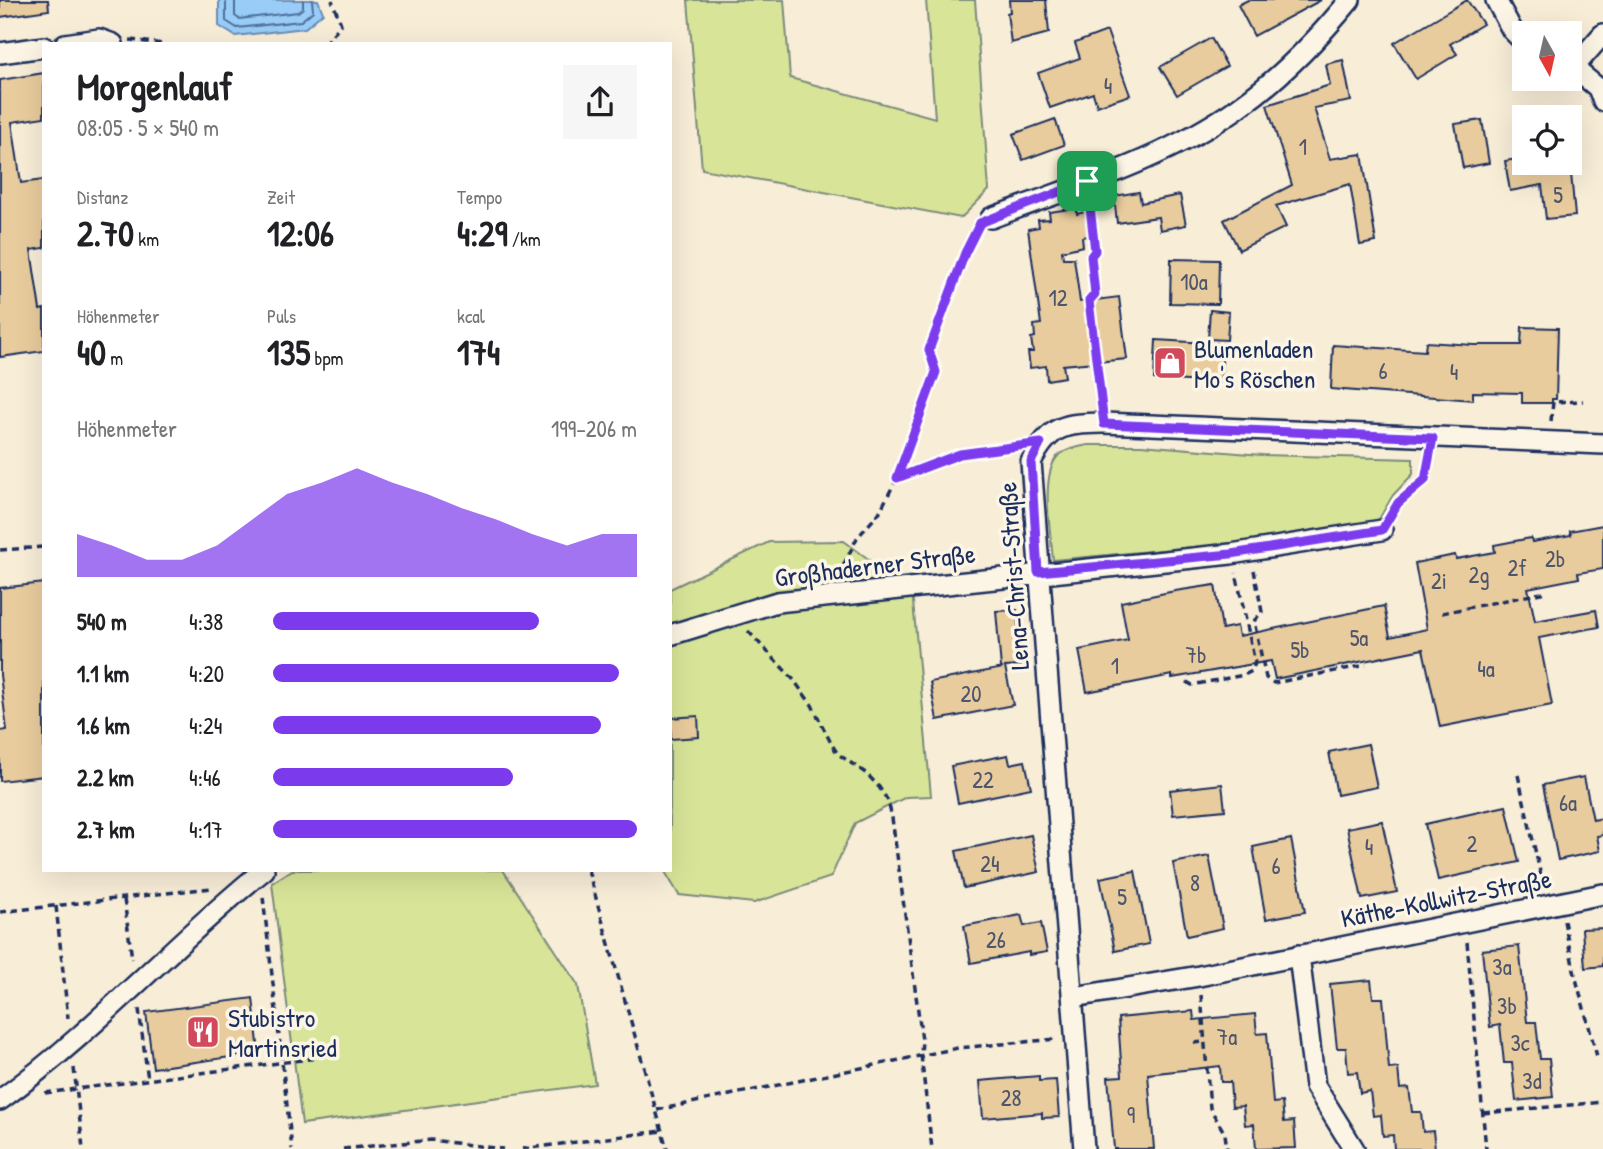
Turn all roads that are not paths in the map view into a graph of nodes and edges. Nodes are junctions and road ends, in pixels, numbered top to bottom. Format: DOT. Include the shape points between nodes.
graph roads {
  1 [pos="1350,0"];
  2 [pos="1496,0"];
  3 [pos="1512,30"];
  4 [pos="1603,34"];
  5 [pos="79,42"];
  6 [pos="113,42"];
  7 [pos="42,47"];
  8 [pos="0,53"];
  9 [pos="1582,56"];
  10 [pos="1582,74"];
  11 [pos="1603,101"];
  12 [pos="991,218"];
  13 [pos="1603,444"];
  14 [pos="1382,530"];
  15 [pos="1038,572"];
  16 [pos="672,634"];
  17 [pos="262,872"];
  18 [pos="1603,894"];
  19 [pos="1299,954"];
  20 [pos="1074,997"];
  21 [pos="0,1100"];
  22 [pos="1084,1149"];
  23 [pos="1354,1149"];
  1 -- 12 [label="street" via="1316,40 1239,108 1128,166"];
  2 -- 3 [label="street"];
  4 -- 9 [label="street"];
  5 -- 6 [label="street"];
  7 -- 8 [label="street"];
  10 -- 11 [label="street" via="1598,88"];
  13 -- 15 [label="street, Lena-Christ-Straße" via="1104,424 1059,428 1041,443 1031,462"];
  14 -- 15 [label="street, Großhaderner Straße" via="1241,552"];
  15 -- 16 [label="street, Großhaderner Straße" via="777,601"];
  15 -- 20 [label="street, Lena-Christ-Straße"];
  17 -- 21 [label="street" via="71,1044"];
  18 -- 19 [label="street, Käthe-Kollwitz-Straße"];
  19 -- 20 [label="street, Käthe-Kollwitz-Straße"];
  19 -- 23 [label="street" via="1315,1086"];
  20 -- 22 [label="street, Lena-Christ-Straße"];
}
